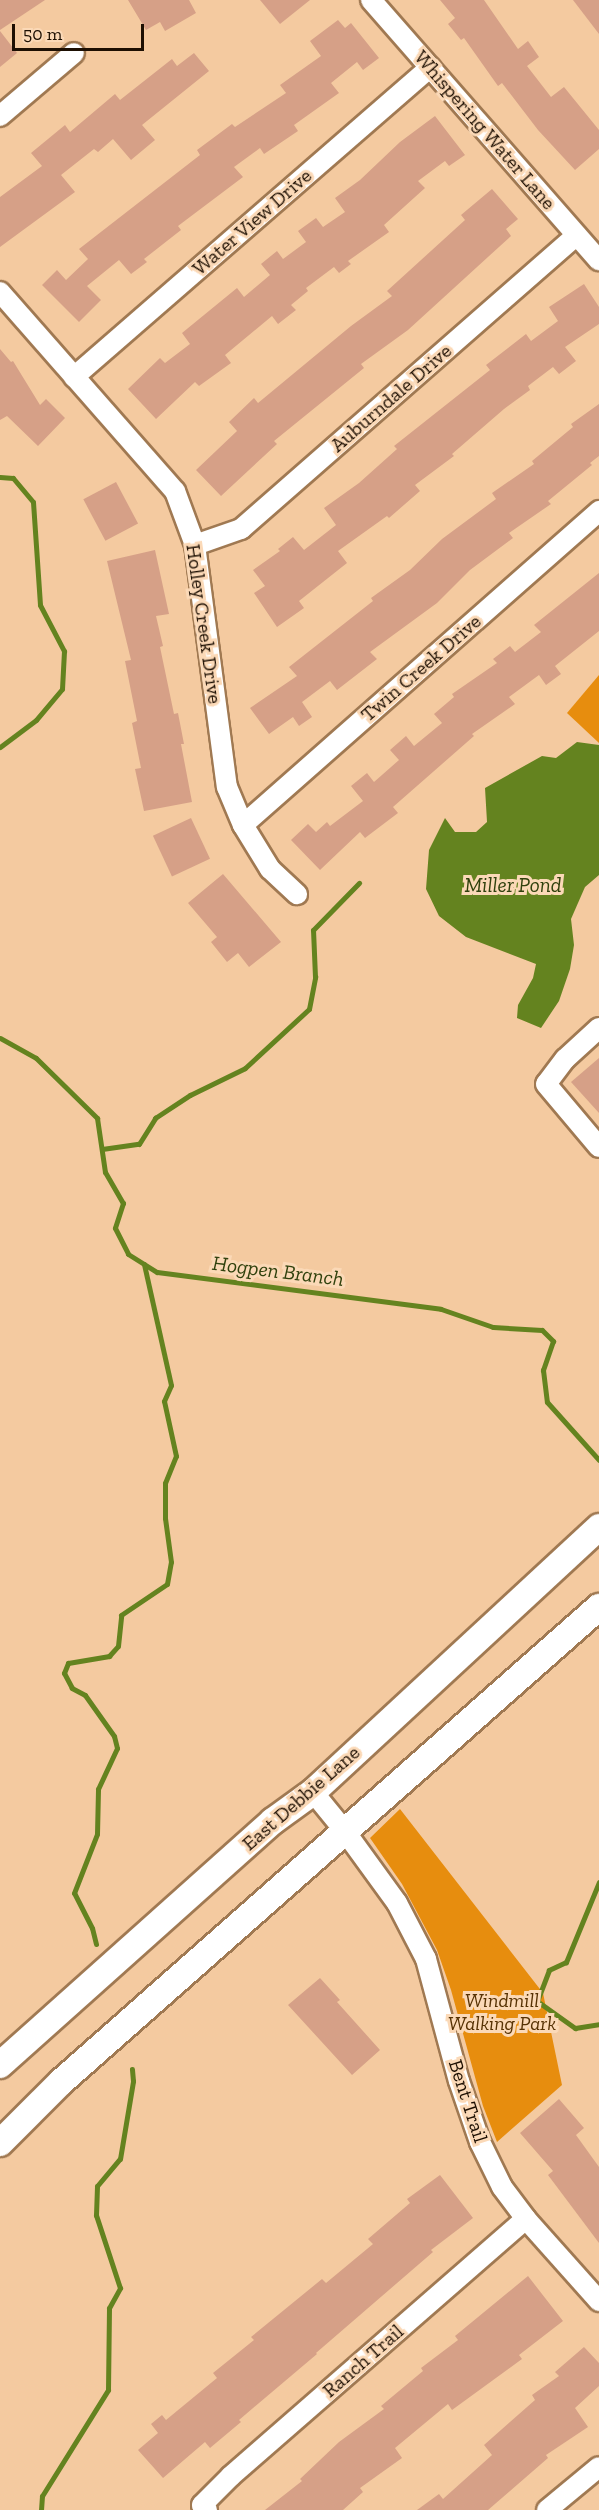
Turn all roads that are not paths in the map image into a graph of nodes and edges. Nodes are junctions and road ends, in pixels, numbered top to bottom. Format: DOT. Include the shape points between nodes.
graph roads {
  1 [pos="371,0"];
  2 [pos="74,53"];
  3 [pos="430,67"];
  4 [pos="0,116"];
  5 [pos="578,235"];
  6 [pos="599,260"];
  7 [pos="0,292"];
  8 [pos="74,377"];
  9 [pos="599,511"];
  10 [pos="195,545"];
  11 [pos="243,825"];
  12 [pos="297,894"];
  13 [pos="599,1028"];
  14 [pos="599,1147"];
  15 [pos="599,1527"];
  16 [pos="590,1615"];
  17 [pos="313,1792"];
  18 [pos="344,1830"];
  19 [pos="0,2065"];
  20 [pos="0,2143"];
  21 [pos="526,2219"];
  22 [pos="599,2301"];
  23 [pos="599,2467"];
  24 [pos="205,2507"];
  25 [pos="547,2510"];
  1 -- 3 [label="street, Whispering Water Lane"];
  2 -- 4 [label="street"];
  3 -- 5 [label="street, Whispering Water Lane"];
  3 -- 8 [label="street, Water View Drive"];
  5 -- 6 [label="street, Whispering Water Lane"];
  5 -- 10 [label="street, Auburndale Drive" via="241,529"];
  7 -- 8 [label="street, Holley Creek Drive"];
  8 -- 10 [label="street, Holley Creek Drive" via="175,491"];
  9 -- 11 [label="street, Twin Creek Drive"];
  10 -- 11 [label="street, Holley Creek Drive" via="227,787"];
  11 -- 12 [label="street, Holley Creek Drive" via="270,869"];
  13 -- 14 [label="street" via="565,1059 546,1084"];
  15 -- 17 [label="main road, East Debbie Lane"];
  16 -- 18 [label="main road"];
  17 -- 18 [label="street, Bent Trail"];
  17 -- 19 [label="main road, East Debbie Lane" via="273,1821"];
  18 -- 20 [label="main road" via="61,2082"];
  18 -- 21 [label="street, Bent Trail" via="397,1903 426,1959 480,2142 502,2187"];
  21 -- 22 [label="street, Bent Trail"];
  21 -- 24 [label="street, Ranch Trail" via="231,2476"];
  23 -- 25 [label="street"];
}
